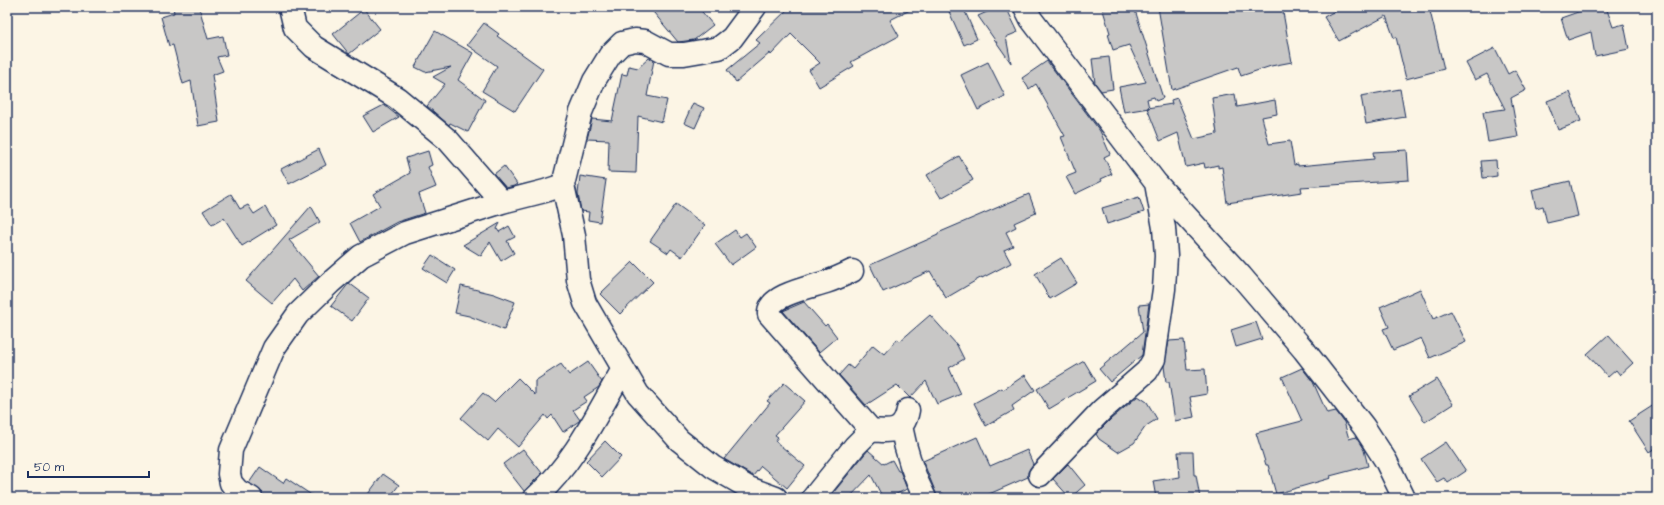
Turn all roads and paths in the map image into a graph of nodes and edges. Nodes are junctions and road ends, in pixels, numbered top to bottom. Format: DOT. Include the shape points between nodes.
graph roads {
  1 [pos="290,7"];
  2 [pos="755,7"];
  3 [pos="1025,7"];
  4 [pos="1156,183"];
  5 [pos="563,185"];
  6 [pos="502,202"];
  7 [pos="852,271"];
  8 [pos="623,369"];
  9 [pos="872,430"];
  10 [pos="1040,475"];
  11 [pos="251,498"];
  12 [pos="535,498"];
  13 [pos="776,498"];
  14 [pos="813,498"];
  15 [pos="925,498"];
  16 [pos="1404,498"];
  1 -- 6 [label="street" via="295,28 314,47 397,98 425,121 448,140"];
  2 -- 5 [label="street" via="732,38 719,48 669,54 645,41 622,43 610,55 594,81 581,112"];
  3 -- 4 [label="street" via="1031,19"];
  4 -- 10 [label="street" via="1166,256 1154,359 1147,371 1102,410"];
  4 -- 16 [label="street" via="1304,350 1364,427"];
  5 -- 6 [label="street"];
  5 -- 8 [label="street" via="574,235 578,280 585,303"];
  6 -- 11 [label="street" via="405,233 361,256 298,314 274,348 231,450 228,474 231,483 238,491"];
  7 -- 9 [label="street" via="782,297 770,306 769,314"];
  8 -- 12 [label="street" via="586,435 564,468"];
  8 -- 13 [label="street" via="638,394 679,440 713,467 749,488"];
  9 -- 14 [label="street" via="855,446"];
  9 -- 15 [label="street" via="888,431 904,418 907,455"];
}
